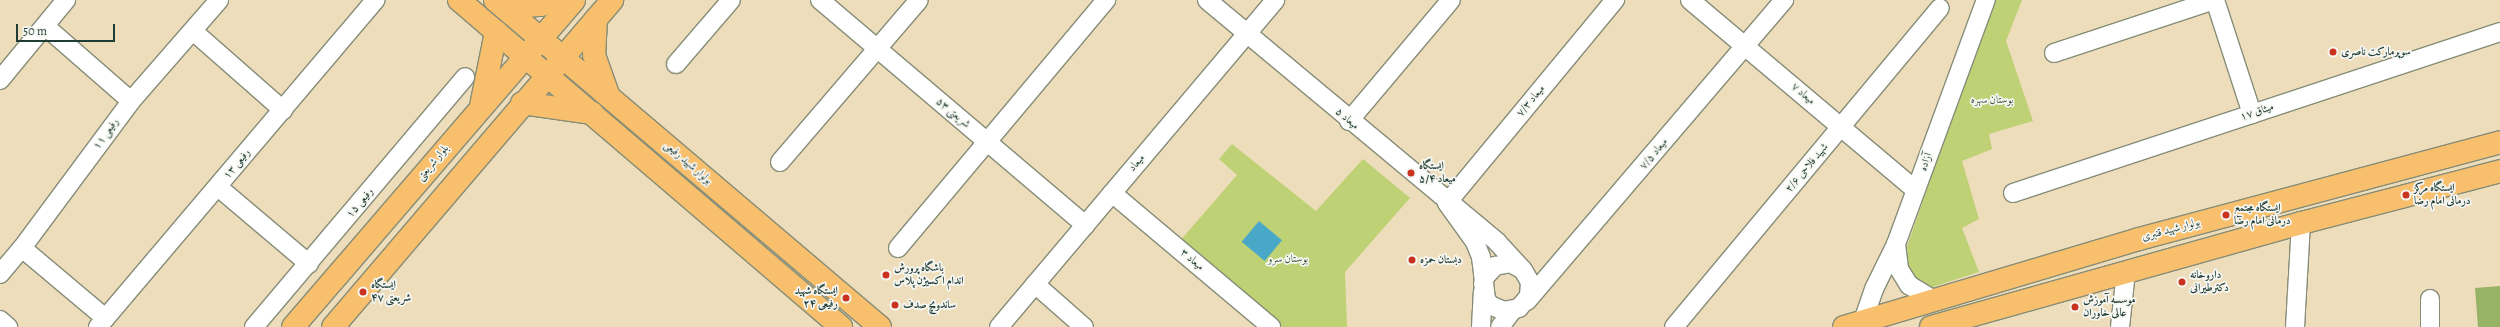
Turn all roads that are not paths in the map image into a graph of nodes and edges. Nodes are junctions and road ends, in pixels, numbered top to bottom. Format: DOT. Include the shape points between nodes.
graph roads {
  1 [pos="66,0"];
  2 [pos="219,0"];
  3 [pos="375,0"];
  4 [pos="459,0"];
  5 [pos="553,0"];
  6 [pos="574,0"];
  7 [pos="612,0"];
  8 [pos="731,0"];
  9 [pos="820,0"];
  10 [pos="919,0"];
  11 [pos="1106,0"];
  12 [pos="1207,0"];
  13 [pos="1275,0"];
  14 [pos="1451,0"];
  15 [pos="1615,0"];
  16 [pos="1690,0"];
  17 [pos="1784,0"];
  18 [pos="1986,0"];
  19 [pos="2215,0"];
  20 [pos="500,4"];
  21 [pos="1940,8"];
  22 [pos="596,20"];
  23 [pos="45,26"];
  24 [pos="192,31"];
  25 [pos="496,32"];
  26 [pos="2500,32"];
  27 [pos="1247,34"];
  28 [pos="541,38"];
  29 [pos="1745,45"];
  30 [pos="878,49"];
  31 [pos="2054,53"];
  32 [pos="525,56"];
  33 [pos="563,57"];
  34 [pos="676,64"];
  35 [pos="547,75"];
  36 [pos="465,77"];
  37 [pos="0,80"];
  38 [pos="608,95"];
  39 [pos="131,101"];
  40 [pos="522,103"];
  41 [pos="481,106"];
  42 [pos="282,110"];
  43 [pos="594,113"];
  44 [pos="2252,114"];
  45 [pos="1349,120"];
  46 [pos="1842,126"];
  47 [pos="986,141"];
  48 [pos="2500,142"];
  49 [pos="780,162"];
  50 [pos="2500,171"];
  51 [pos="218,187"];
  52 [pos="1916,190"];
  53 [pos="1112,193"];
  54 [pos="2013,193"];
  55 [pos="2293,197"];
  56 [pos="1447,203"];
  57 [pos="2301,223"];
  58 [pos="1085,225"];
  59 [pos="1896,244"];
  60 [pos="22,248"];
  61 [pos="898,248"];
  62 [pos="1563,262"];
  63 [pos="309,264"];
  64 [pos="1525,272"];
  65 [pos="2126,272"];
  66 [pos="0,274"];
  67 [pos="1035,284"];
  68 [pos="1483,288"];
  69 [pos="2430,299"];
  70 [pos="1934,300"];
  71 [pos="1519,307"];
  72 [pos="101,323"];
  73 [pos="1853,324"];
  74 [pos="254,327"];
  75 [pos="293,327"];
  76 [pos="332,327"];
  77 [pos="841,327"];
  78 [pos="880,327"];
  79 [pos="999,327"];
  80 [pos="1084,327"];
  81 [pos="1271,327"];
  82 [pos="1481,327"];
  83 [pos="1500,327"];
  84 [pos="1674,327"];
  85 [pos="1931,327"];
  86 [pos="2120,327"];
  87 [pos="2295,327"];
  88 [pos="2430,327"];
  1 -- 23 [label="street"];
  2 -- 24 [label="street, رفیعی ۱۱"];
  3 -- 42 [label="street, رفیعی ۱۳"];
  4 -- 25 [label="main road"];
  5 -- 20 [label="main road" via="541,4"];
  6 -- 28 [label="main road, بلوار شریعتی"];
  7 -- 22 [label="main road"];
  8 -- 34 [label="street"];
  9 -- 30 [label="street, شریعتی ۵۳"];
  10 -- 30 [label="street"];
  11 -- 47 [label="street"];
  12 -- 27 [label="street, میعاد ۵"];
  13 -- 27 [label="street, میعاد"];
  14 -- 45 [label="street"];
  15 -- 56 [label="street, میعاد ۷/۳"];
  16 -- 29 [label="street, میعاد ۷"];
  17 -- 29 [label="street, میعاد ۷/۵"];
  18 -- 52 [label="street, آزاده"];
  19 -- 31 [label="street"];
  19 -- 44 [label="street"];
  20 -- 28 [label="main road, بولوار شهید رفیعی"];
  21 -- 46 [label="street, شهید فلاحی ۲/۶"];
  22 -- 33 [label="main road"];
  22 -- 38 [label="main road" via="594,55"];
  23 -- 37 [label="street"];
  23 -- 39 [label="street"];
  24 -- 39 [label="street, رفیعی ۱۱"];
  24 -- 42 [label="street"];
  25 -- 32 [label="main road"];
  25 -- 41 [label="main road"];
  26 -- 44 [label="street, میثاق ۱۷"];
  27 -- 45 [label="street, میعاد ۵"];
  27 -- 53 [label="street, میعاد"];
  28 -- 32 [label="main road, بلوار شریعتی"];
  28 -- 33 [label="main road, بولوار شهید رفیعی"];
  29 -- 46 [label="street, میعاد ۷"];
  29 -- 62 [label="street, میعاد ۷/۵"];
  30 -- 47 [label="street, شریعتی ۵۳"];
  30 -- 49 [label="street"];
  32 -- 35 [label="main road"];
  32 -- 41 [label="main road, بلوار شریعتی"];
  33 -- 35 [label="main road"];
  33 -- 38 [label="main road, بولوار شهید رفیعی"];
  35 -- 40 [label="main road"];
  35 -- 43 [label="main road"];
  36 -- 63 [label="street, رفیعی ۱۵"];
  38 -- 78 [label="main road, بولوار شهید رفیعی"];
  39 -- 60 [label="street, رفیعی ۱۱"];
  40 -- 43 [label="main road"];
  40 -- 76 [label="main road"];
  41 -- 75 [label="main road, بلوار شریعتی"];
  42 -- 51 [label="street, رفیعی ۱۳"];
  43 -- 77 [label="main road"];
  44 -- 54 [label="street, میثاق ۱۷"];
  45 -- 56 [label="street, میعاد ۵"];
  46 -- 52 [label="street, میعاد ۷"];
  46 -- 84 [label="street, شهید فلاحی ۲/۶"];
  47 -- 58 [label="street, شریعتی ۵۳"];
  47 -- 61 [label="street"];
  48 -- 55 [label="main road, بولوار شهید قنبری"];
  50 -- 57 [label="main road"];
  51 -- 63 [label="street"];
  51 -- 72 [label="street, رفیعی ۱۳"];
  52 -- 59 [label="street, آزاده"];
  53 -- 58 [label="street, میعاد"];
  53 -- 81 [label="street, میعاد ۳"];
  55 -- 57 [label="main road"];
  55 -- 70 [label="main road, بولوار شهید قنبری"];
  56 -- 64 [label="street" via="1497,242"];
  56 -- 68 [label="street" via="1475,242 1481,257"];
  57 -- 65 [label="main road"];
  57 -- 87 [label="street"];
  58 -- 67 [label="street, میعاد"];
  59 -- 70 [label="street" via="1899,269 1909,285"];
  59 -- 73 [label="street, آزاده"];
  60 -- 66 [label="street, رفیعی ۱۱"];
  60 -- 72 [label="street"];
  62 -- 64 [label="street"];
  62 -- 71 [label="street, میعاد ۷/۵"];
  63 -- 74 [label="street, رفیعی ۱۵"];
  64 -- 68 [label="street" via="1510,263 1502,264 1489,271"];
  64 -- 71 [label="street" via="1531,289"];
  65 -- 85 [label="main road"];
  65 -- 86 [label="street"];
  67 -- 79 [label="street, میعاد"];
  67 -- 80 [label="street"];
  68 -- 71 [label="street" via="1490,305 1504,311"];
  68 -- 82 [label="street"];
  69 -- 88 [label="street"];
  70 -- 73 [label="main road, بولوار شهید قنبری"];
  71 -- 83 [label="street, میعاد ۷/۵"];
}
